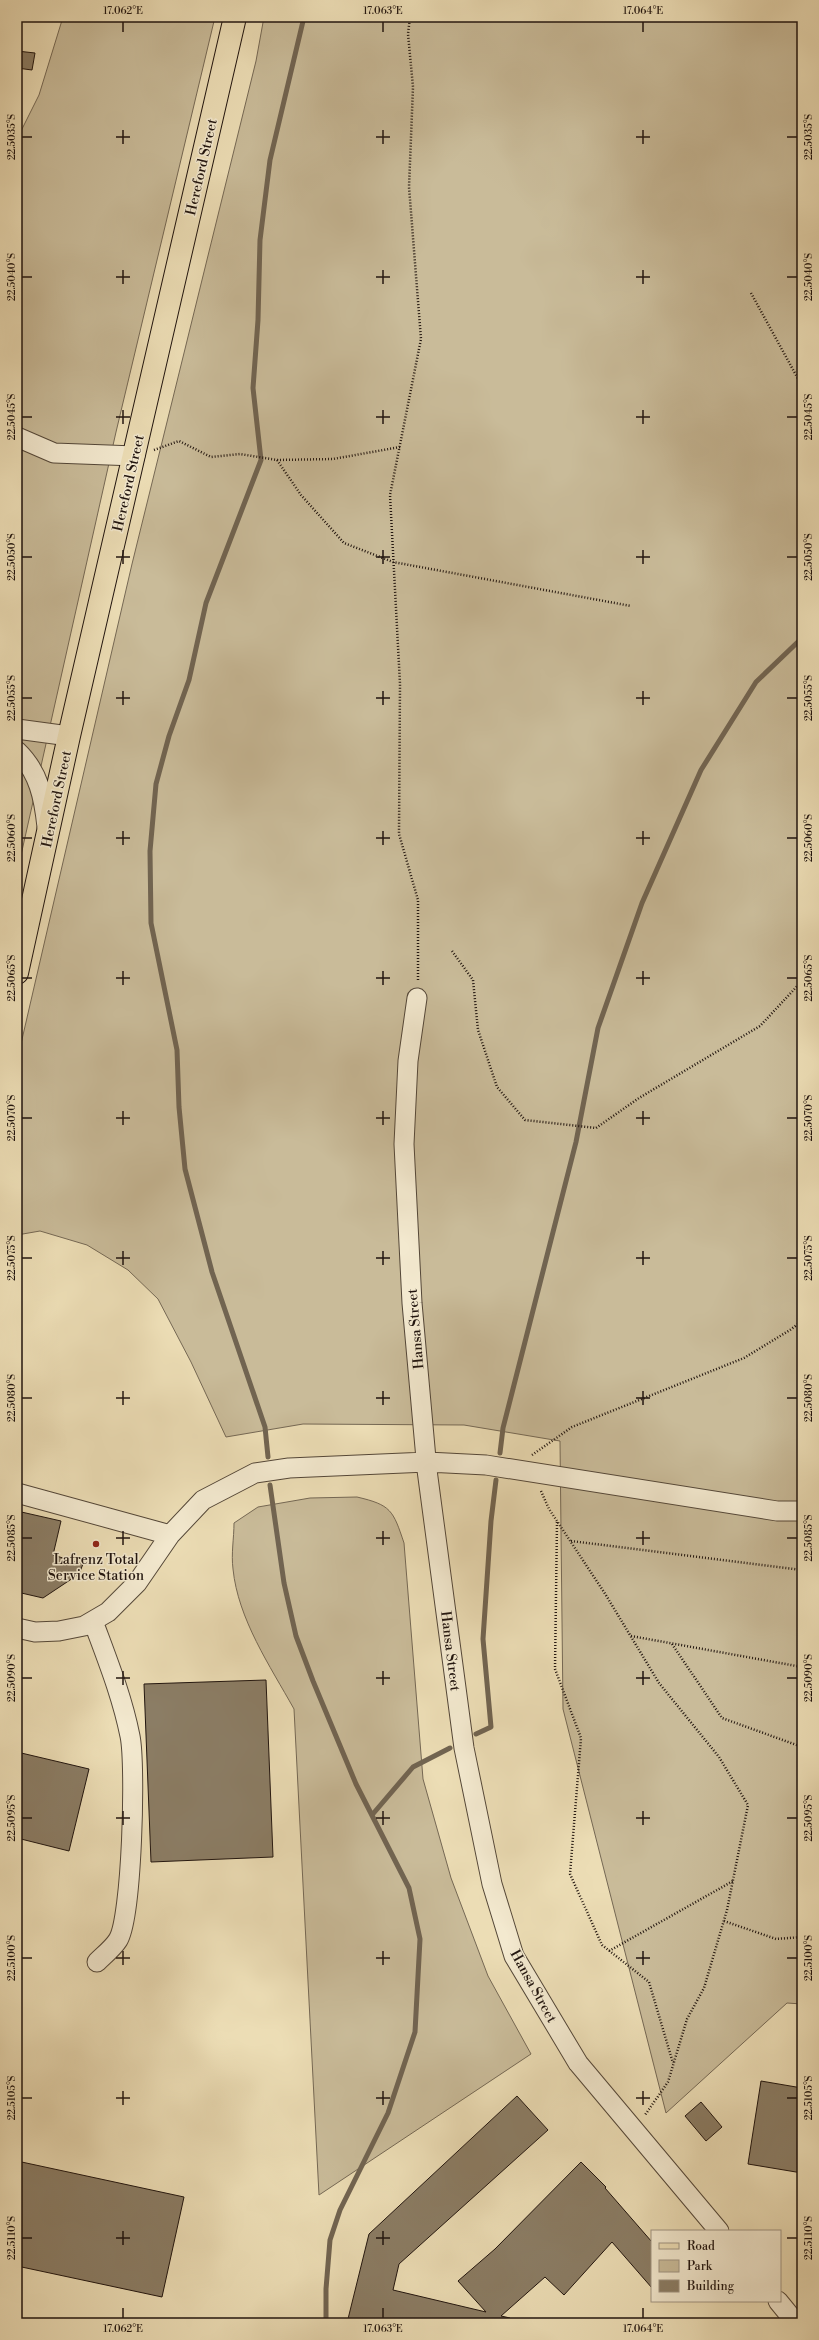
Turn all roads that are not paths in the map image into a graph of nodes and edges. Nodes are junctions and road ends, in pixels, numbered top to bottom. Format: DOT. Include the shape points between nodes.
graph roads {
  1 [pos="235,17"];
  2 [pos="17,437"];
  3 [pos="135,456"];
  4 [pos="17,729"];
  5 [pos="69,736"];
  6 [pos="17,751"];
  7 [pos="48,836"];
  8 [pos="17,973"];
  9 [pos="418,998"];
  10 [pos="427,1462"];
  11 [pos="17,1493"];
  12 [pos="802,1512"];
  13 [pos="170,1535"];
  14 [pos="93,1621"];
  15 [pos="17,1628"];
  16 [pos="97,1962"];
  17 [pos="718,2230"];
  18 [pos="779,2302"];
  19 [pos="796,2323"];
  1 -- 3 [label="main road, Hereford Street"];
  2 -- 3 [label="street" via="54,453"];
  3 -- 5 [label="main road, Hereford Street"];
  4 -- 5 [label="street"];
  5 -- 7 [label="main road, Hereford Street"];
  6 -- 7 [label="street" via="29,762 38,781"];
  7 -- 8 [label="main road, Hereford Street"];
  9 -- 10 [label="street, Hansa Street" via="408,1061 404,1144 412,1303"];
  10 -- 12 [label="street" via="512,1468 777,1511"];
  10 -- 13 [label="street" via="289,1468 255,1473 203,1500"];
  10 -- 17 [label="street, Hansa Street" via="464,1748 492,1884 514,1956 578,2063"];
  11 -- 13 [label="street"];
  13 -- 14 [label="street" via="137,1583 108,1612"];
  14 -- 15 [label="street" via="84,1626 59,1631 35,1632"];
  14 -- 16 [label="street" via="119,1688 131,1737 134,1772 125,1911 118,1939"];
  18 -- 19 [label="street"];
}
